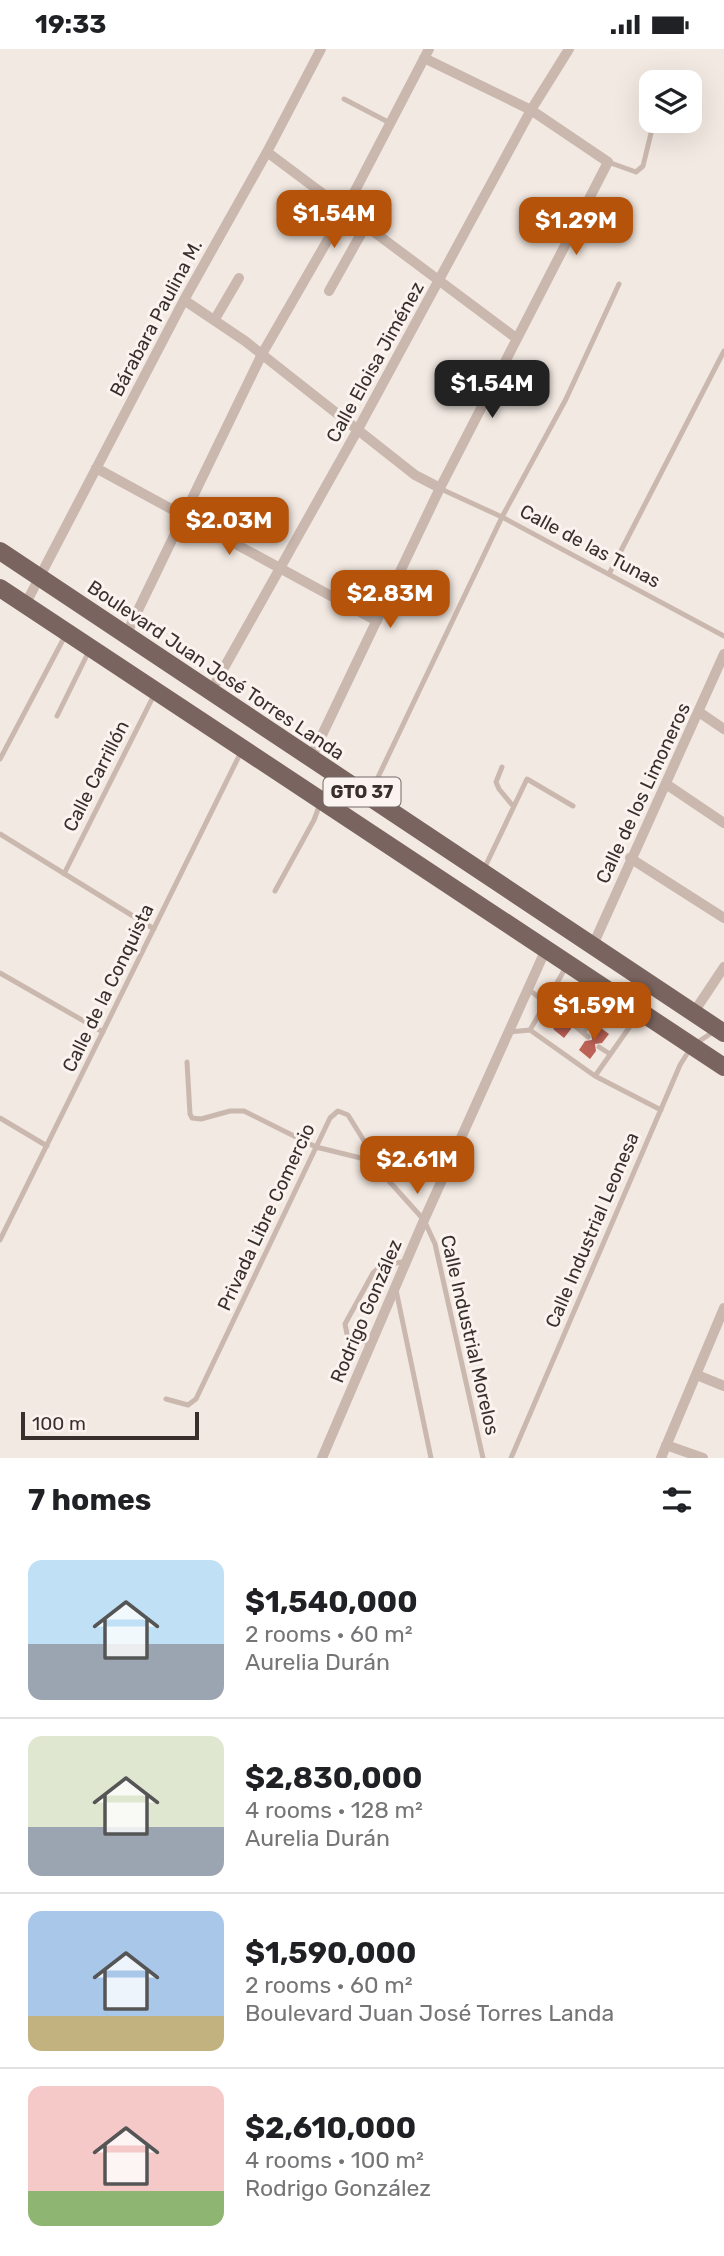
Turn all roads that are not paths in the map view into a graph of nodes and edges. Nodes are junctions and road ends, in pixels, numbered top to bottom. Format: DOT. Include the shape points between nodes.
graph roads {
  1 [pos="321,49"];
  2 [pos="569,49"];
  3 [pos="425,52"];
  4 [pos="344,99"];
  5 [pos="531,110"];
  6 [pos="390,123"];
  7 [pos="650,133"];
  8 [pos="267,152"];
  9 [pos="608,162"];
  10 [pos="345,210"];
  11 [pos="366,225"];
  12 [pos="239,278"];
  13 [pos="438,281"];
  14 [pos="619,284"];
  15 [pos="329,291"];
  16 [pos="184,300"];
  17 [pos="215,319"];
  18 [pos="516,338"];
  19 [pos="724,351"];
  20 [pos="262,354"];
  21 [pos="357,431"];
  22 [pos="96,468"];
  23 [pos="440,488"];
  24 [pos="184,515"];
  25 [pos="502,517"];
  26 [pos="0,551"];
  27 [pos="280,568"];
  28 [pos="609,574"];
  29 [pos="40,578"];
  30 [pos="0,588"];
  31 [pos="25,605"];
  32 [pos="377,621"];
  33 [pos="67,633"];
  34 [pos="126,635"];
  35 [pos="724,636"];
  36 [pos="90,649"];
  37 [pos="724,654"];
  38 [pos="211,691"];
  39 [pos="156,692"];
  40 [pos="699,712"];
  41 [pos="57,716"];
  42 [pos="724,729"];
  43 [pos="242,749"];
  44 [pos="311,758"];
  45 [pos="0,759"];
  46 [pos="502,767"];
  47 [pos="666,784"];
  48 [pos="369,797"];
  49 [pos="321,801"];
  50 [pos="513,806"];
  51 [pos="573,806"];
  52 [pos="724,823"];
  53 [pos="0,834"];
  54 [pos="631,858"];
  55 [pos="483,872"];
  56 [pos="64,874"];
  57 [pos="275,891"];
  58 [pos="724,918"];
  59 [pos="154,929"];
  60 [pos="593,945"];
  61 [pos="547,949"];
  62 [pos="567,964"];
  63 [pos="724,967"];
  64 [pos="0,973"];
  65 [pos="528,989"];
  66 [pos="608,990"];
  67 [pos="546,1003"];
  68 [pos="641,1011"];
  69 [pos="694,1012"];
  70 [pos="563,1016"];
  71 [pos="574,1025"];
  72 [pos="530,1030"];
  73 [pos="509,1032"];
  74 [pos="722,1032"];
  75 [pos="103,1033"];
  76 [pos="692,1046"];
  77 [pos="599,1047"];
  78 [pos="610,1054"];
  79 [pos="187,1062"];
  80 [pos="724,1067"];
  81 [pos="595,1076"];
  82 [pos="661,1110"];
  83 [pos="0,1118"];
  84 [pos="47,1146"];
  85 [pos="316,1147"];
  86 [pos="377,1162"];
  87 [pos="424,1220"];
  88 [pos="0,1240"];
  89 [pos="407,1261"];
  90 [pos="396,1286"];
  91 [pos="724,1308"];
  92 [pos="371,1345"];
  93 [pos="697,1375"];
  94 [pos="724,1386"];
  95 [pos="166,1399"];
  96 [pos="666,1445"];
  97 [pos="322,1458"];
  98 [pos="431,1458"];
  99 [pos="483,1458"];
  100 [pos="511,1458"];
  101 [pos="661,1458"];
  102 [pos="703,1458"];
  1 -- 8 [label="street, Bárabara Paulina M."];
  2 -- 5 [label="street, Calle Eloisa Jiménez"];
  3 -- 5 [label="street"];
  3 -- 6 [label="street"];
  4 -- 6 [label="lane"];
  5 -- 9 [label="street"];
  5 -- 13 [label="street, Calle Eloisa Jiménez"];
  6 -- 10 [label="street"];
  7 -- 9 [label="lane" via="643,166 636,172"];
  8 -- 10 [label="street"];
  8 -- 16 [label="street, Bárabara Paulina M."];
  9 -- 18 [label="street"];
  10 -- 11 [label="street"];
  10 -- 20 [label="street"];
  11 -- 13 [label="street"];
  11 -- 15 [label="street"];
  12 -- 17 [label="street"];
  13 -- 18 [label="street"];
  13 -- 21 [label="street, Calle Eloisa Jiménez"];
  14 -- 25 [label="lane" via="566,399"];
  16 -- 17 [label="street"];
  16 -- 22 [label="street, Bárabara Paulina M."];
  17 -- 20 [label="street"];
  18 -- 23 [label="street"];
  19 -- 28 [label="lane"];
  20 -- 21 [label="street"];
  20 -- 24 [label="street"];
  21 -- 23 [label="street"];
  21 -- 27 [label="street, Calle Eloisa Jiménez"];
  22 -- 24 [label="street"];
  22 -- 29 [label="street, Bárabara Paulina M."];
  23 -- 25 [label="lane, Calle de las Tunas"];
  23 -- 32 [label="street"];
  24 -- 27 [label="street"];
  24 -- 34 [label="street"];
  25 -- 28 [label="lane, Calle de las Tunas"];
  25 -- 48 [label="lane"];
  26 -- 29 [label="main road, Boulevard Juan José Torres Landa / GTO 37"];
  27 -- 32 [label="street"];
  27 -- 38 [label="street, Calle Eloisa Jiménez"];
  28 -- 35 [label="lane, Calle de las Tunas"];
  29 -- 31 [label="street, Bárabara Paulina M."];
  29 -- 34 [label="main road, Boulevard Juan José Torres Landa / GTO 37"];
  30 -- 31 [label="main road, GTO 37"];
  31 -- 33 [label="main road, GTO 37"];
  32 -- 44 [label="street"];
  33 -- 36 [label="main road, GTO 37"];
  33 -- 45 [label="lane"];
  34 -- 38 [label="main road, Boulevard Juan José Torres Landa / GTO 37"];
  36 -- 39 [label="main road, GTO 37"];
  36 -- 41 [label="lane"];
  37 -- 40 [label="street, Calle de los Limoneros"];
  38 -- 44 [label="main road, Boulevard Juan José Torres Landa / GTO 37"];
  39 -- 43 [label="main road, GTO 37"];
  39 -- 56 [label="lane, Calle Carrillón"];
  40 -- 42 [label="street"];
  40 -- 47 [label="street, Calle de los Limoneros"];
  43 -- 49 [label="main road, GTO 37"];
  43 -- 59 [label="lane, Calle de la Conquista"];
  44 -- 48 [label="main road, Boulevard Juan José Torres Landa / GTO 37"];
  46 -- 50 [label="lane" via="496,782"];
  47 -- 52 [label="street"];
  47 -- 54 [label="street, Calle de los Limoneros"];
  48 -- 55 [label="main road, Boulevard Juan José Torres Landa / GTO 37"];
  49 -- 57 [label="lane"];
  49 -- 61 [label="main road, GTO 37"];
  50 -- 51 [label="lane" via="527,779"];
  50 -- 55 [label="lane"];
  53 -- 56 [label="lane"];
  54 -- 58 [label="street"];
  54 -- 60 [label="street, Calle de los Limoneros"];
  55 -- 60 [label="main road, Boulevard Juan José Torres Landa / GTO 37"];
  56 -- 59 [label="lane"];
  59 -- 75 [label="lane, Calle de la Conquista"];
  60 -- 69 [label="main road, Boulevard Juan José Torres Landa / GTO 37"];
  61 -- 62 [label="main road, GTO 37"];
  61 -- 65 [label="street, Rodrigo González"];
  62 -- 66 [label="main road, GTO 37"];
  62 -- 67 [label="lane"];
  63 -- 69 [label="street"];
  64 -- 75 [label="lane"];
  65 -- 67 [label="lane"];
  65 -- 73 [label="street, Rodrigo González"];
  66 -- 68 [label="main road, GTO 37"];
  66 -- 71 [label="lane" via="586,1035"];
  67 -- 70 [label="lane"];
  67 -- 72 [label="lane"];
  68 -- 76 [label="main road, GTO 37"];
  68 -- 78 [label="lane"];
  69 -- 74 [label="main road, Boulevard Juan José Torres Landa / GTO 37"];
  72 -- 73 [label="lane"];
  72 -- 81 [label="lane"];
  73 -- 87 [label="street, Rodrigo González"];
  74 -- 76 [label="lane" via="705,1036"];
  75 -- 84 [label="lane, Calle de la Conquista"];
  76 -- 80 [label="main road, GTO 37"];
  76 -- 82 [label="lane, Calle Industrial Leonesa"];
  77 -- 78 [label="lane"];
  78 -- 81 [label="lane"];
  79 -- 85 [label="lane" via="192,1118 244,1111"];
  81 -- 82 [label="lane"];
  82 -- 100 [label="lane, Calle Industrial Leonesa"];
  83 -- 84 [label="lane"];
  84 -- 88 [label="lane, Calle de la Conquista"];
  85 -- 86 [label="lane"];
  85 -- 86 [label="lane, Privada Libre Comercio" via="330,1118 343,1111"];
  85 -- 95 [label="lane, Privada Libre Comercio" via="196,1399 188,1405"];
  86 -- 87 [label="lane, Privada Libre Comercio"];
  87 -- 89 [label="street, Rodrigo González"];
  87 -- 99 [label="lane, Calle Industrial Morelos" via="440,1261"];
  89 -- 90 [label="street, Rodrigo González"];
  89 -- 92 [label="lane" via="381,1266 373,1273 345,1324 347,1334"];
  90 -- 92 [label="street, Rodrigo González"];
  90 -- 98 [label="lane"];
  91 -- 93 [label="street"];
  92 -- 97 [label="street, Rodrigo González"];
  93 -- 94 [label="street"];
  93 -- 96 [label="street"];
  96 -- 101 [label="street"];
  96 -- 102 [label="street"];
}
